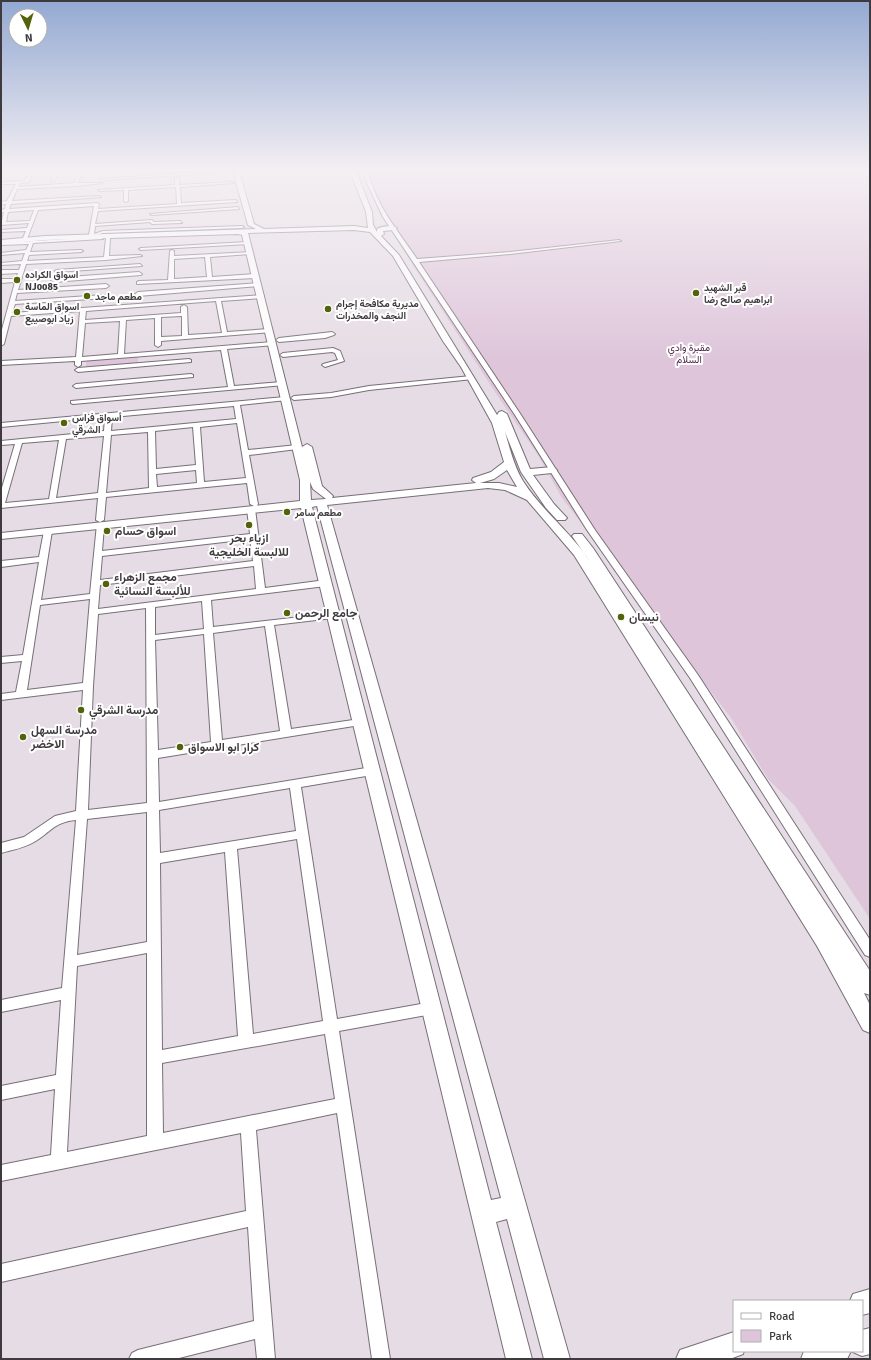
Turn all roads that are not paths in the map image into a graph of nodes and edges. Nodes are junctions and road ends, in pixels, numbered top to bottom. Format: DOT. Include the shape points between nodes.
graph roads {
  1 [pos="26,234"];
  2 [pos="127,234"];
  3 [pos="164,234"];
  4 [pos="244,234"];
  5 [pos="244,234"];
  6 [pos="380,234"];
  7 [pos="381,234"];
  8 [pos="398,234"];
  9 [pos="93,235"];
  10 [pos="106,236"];
  11 [pos="141,237"];
  12 [pos="25,238"];
  13 [pos="68,238"];
  14 [pos="84,239"];
  15 [pos="32,241"];
  16 [pos="619,241"];
  17 [pos="1,242"];
  18 [pos="247,243"];
  19 [pos="172,247"];
  20 [pos="82,248"];
  21 [pos="141,249"];
  22 [pos="29,251"];
  23 [pos="250,253"];
  24 [pos="1,254"];
  25 [pos="140,256"];
  26 [pos="207,256"];
  27 [pos="172,258"];
  28 [pos="106,259"];
  29 [pos="80,260"];
  30 [pos="60,261"];
  31 [pos="416,261"];
  32 [pos="25,263"];
  33 [pos="1,264"];
  34 [pos="140,265"];
  35 [pos="21,271"];
  36 [pos="57,271"];
  37 [pos="1,272"];
  38 [pos="139,274"];
  39 [pos="256,276"];
  40 [pos="107,277"];
  41 [pos="210,279"];
  42 [pos="19,280"];
  43 [pos="54,280"];
  44 [pos="171,281"];
  45 [pos="1,282"];
  46 [pos="139,284"];
  47 [pos="258,285"];
  48 [pos="106,286"];
  49 [pos="51,290"];
  50 [pos="15,292"];
  51 [pos="138,294"];
  52 [pos="261,296"];
  53 [pos="104,297"];
  54 [pos="218,299"];
  55 [pos="183,302"];
  56 [pos="12,303"];
  57 [pos="138,305"];
  58 [pos="102,308"];
  59 [pos="83,309"];
  60 [pos="1,313"];
  61 [pos="9,313"];
  62 [pos="184,314"];
  63 [pos="158,316"];
  64 [pos="123,318"];
  65 [pos="82,322"];
  66 [pos="4,324"];
  67 [pos="273,334"];
  68 [pos="332,334"];
  69 [pos="225,335"];
  70 [pos="185,337"];
  71 [pos="158,339"];
  72 [pos="1,344"];
  73 [pos="224,348"];
  74 [pos="188,351"];
  75 [pos="157,353"];
  76 [pos="283,355"];
  77 [pos="121,356"];
  78 [pos="79,359"];
  79 [pos="189,361"];
  80 [pos="1,363"];
  81 [pos="325,365"];
  82 [pos="78,370"];
  83 [pos="191,376"];
  84 [pos="471,378"];
  85 [pos="282,384"];
  86 [pos="231,388"];
  87 [pos="192,392"];
  88 [pos="294,398"];
  89 [pos="285,400"];
  90 [pos="73,402"];
  91 [pos="162,402"];
  92 [pos="237,404"];
  93 [pos="108,415"];
  94 [pos="300,420"];
  95 [pos="239,421"];
  96 [pos="1,425"];
  97 [pos="196,425"];
  98 [pos="151,429"];
  99 [pos="505,431"];
  100 [pos="107,434"];
  101 [pos="304,435"];
  102 [pos="63,438"];
  103 [pos="19,441"];
  104 [pos="1,443"];
  105 [pos="297,447"];
  106 [pos="245,453"];
  107 [pos="509,463"];
  108 [pos="199,467"];
  109 [pos="152,472"];
  110 [pos="554,474"];
  111 [pos="495,475"];
  112 [pos="529,476"];
  113 [pos="249,480"];
  114 [pos="201,486"];
  115 [pos="501,486"];
  116 [pos="153,490"];
  117 [pos="102,496"];
  118 [pos="315,500"];
  119 [pos="52,501"];
  120 [pos="536,505"];
  121 [pos="1,506"];
  122 [pos="252,507"];
  123 [pos="556,520"];
  124 [pos="100,523"];
  125 [pos="1,530"];
  126 [pos="48,531"];
  127 [pos="568,532"];
  128 [pos="1,536"];
  129 [pos="254,536"];
  130 [pos="98,554"];
  131 [pos="44,559"];
  132 [pos="257,563"];
  133 [pos="1,564"];
  134 [pos="96,583"];
  135 [pos="326,583"];
  136 [pos="261,592"];
  137 [pos="95,596"];
  138 [pos="206,598"];
  139 [pos="37,602"];
  140 [pos="150,605"];
  141 [pos="94,612"];
  142 [pos="334,615"];
  143 [pos="269,623"];
  144 [pos="209,631"];
  145 [pos="151,638"];
  146 [pos="28,657"];
  147 [pos="1,660"];
  148 [pos="88,686"];
  149 [pos="22,695"];
  150 [pos="1,697"];
  151 [pos="378,711"];
  152 [pos="361,724"];
  153 [pos="384,732"];
  154 [pos="286,734"];
  155 [pos="217,745"];
  156 [pos="153,756"];
  157 [pos="372,772"];
  158 [pos="295,784"];
  159 [pos="152,807"];
  160 [pos="82,814"];
  161 [pos="302,834"];
  162 [pos="231,846"];
  163 [pos="1,848"];
  164 [pos="153,859"];
  165 [pos="154,946"];
  166 [pos="870,951"];
  167 [pos="70,962"];
  168 [pos="870,987"];
  169 [pos="68,993"];
  170 [pos="1,1006"];
  171 [pos="432,1008"];
  172 [pos="870,1024"];
  173 [pos="331,1027"];
  174 [pos="246,1042"];
  175 [pos="154,1058"];
  176 [pos="63,1081"];
  177 [pos="1,1093"];
  178 [pos="342,1105"];
  179 [pos="248,1123"];
  180 [pos="155,1143"];
  181 [pos="59,1162"];
  182 [pos="1,1174"];
  183 [pos="515,1206"];
  184 [pos="483,1213"];
  185 [pos="255,1217"];
  186 [pos="1,1273"];
  187 [pos="264,1328"];
  188 [pos="733,1345"];
  189 [pos="835,1352"];
  190 [pos="138,1359"];
  191 [pos="266,1359"];
  192 [pos="381,1359"];
  193 [pos="519,1359"];
  194 [pos="557,1359"];
  195 [pos="689,1359"];
  196 [pos="814,1359"];
  1 -- 12 [label="street"];
  2 -- 10 [label="street"];
  3 -- 11 [label="street"];
  4 -- 18 [label="street"];
  5 -- 67 [label="street"];
  6 -- 84 [label="street" via="396,255"];
  7 -- 99 [label="street" via="401,255 473,367"];
  8 -- 31 [label="street"];
  9 -- 10 [label="street"];
  9 -- 12 [label="street"];
  10 -- 11 [label="street"];
  10 -- 13 [label="street"];
  10 -- 14 [label="street"];
  10 -- 28 [label="street"];
  11 -- 21 [label="street"];
  12 -- 17 [label="street"];
  13 -- 14 [label="street"];
  13 -- 15 [label="street"];
  13 -- 17 [label="street"];
  14 -- 20 [label="street"];
  15 -- 17 [label="street"];
  15 -- 22 [label="street"];
  16 -- 31 [label="street"];
  18 -- 19 [label="street"];
  18 -- 23 [label="street"];
  19 -- 21 [label="street"];
  19 -- 27 [label="street"];
  20 -- 22 [label="street"];
  20 -- 29 [label="street"];
  21 -- 25 [label="street"];
  22 -- 24 [label="street"];
  22 -- 32 [label="street"];
  23 -- 26 [label="street"];
  23 -- 39 [label="street"];
  25 -- 28 [label="street"];
  25 -- 34 [label="street"];
  26 -- 27 [label="street"];
  26 -- 41 [label="street"];
  27 -- 44 [label="street"];
  28 -- 29 [label="street"];
  29 -- 30 [label="street"];
  30 -- 32 [label="street"];
  30 -- 36 [label="street"];
  31 -- 110 [label="street"];
  32 -- 33 [label="street"];
  32 -- 35 [label="street"];
  34 -- 36 [label="street"];
  34 -- 38 [label="street"];
  35 -- 37 [label="street"];
  35 -- 42 [label="street"];
  36 -- 43 [label="street"];
  38 -- 40 [label="street"];
  38 -- 46 [label="street"];
  39 -- 41 [label="street"];
  39 -- 47 [label="street"];
  40 -- 43 [label="street"];
  40 -- 48 [label="street"];
  41 -- 44 [label="street"];
  42 -- 45 [label="street"];
  42 -- 50 [label="street"];
  43 -- 49 [label="street"];
  44 -- 46 [label="street"];
  46 -- 51 [label="street"];
  47 -- 51 [label="street"];
  47 -- 52 [label="street"];
  48 -- 49 [label="street"];
  48 -- 53 [label="street"];
  49 -- 50 [label="street"];
  50 -- 56 [label="street"];
  51 -- 57 [label="street"];
  52 -- 54 [label="street"];
  52 -- 67 [label="street"];
  53 -- 56 [label="street"];
  53 -- 58 [label="street"];
  54 -- 55 [label="street"];
  54 -- 69 [label="street"];
  55 -- 57 [label="street"];
  55 -- 62 [label="street"];
  56 -- 61 [label="street"];
  57 -- 58 [label="street"];
  58 -- 59 [label="street"];
  59 -- 61 [label="street"];
  59 -- 65 [label="street"];
  60 -- 61 [label="street"];
  61 -- 66 [label="street"];
  62 -- 63 [label="street"];
  62 -- 70 [label="street"];
  63 -- 64 [label="street"];
  63 -- 71 [label="street"];
  64 -- 65 [label="street"];
  64 -- 77 [label="street"];
  65 -- 78 [label="street"];
  66 -- 72 [label="street"];
  67 -- 68 [label="street"];
  67 -- 69 [label="street"];
  67 -- 73 [label="street"];
  67 -- 76 [label="street"];
  67 -- 85 [label="street"];
  69 -- 70 [label="street"];
  70 -- 71 [label="street"];
  71 -- 75 [label="street"];
  73 -- 74 [label="street"];
  73 -- 86 [label="street"];
  74 -- 75 [label="street"];
  74 -- 79 [label="street"];
  75 -- 77 [label="street"];
  76 -- 81 [label="street" via="333,350 338,352 341,361"];
  76 -- 88 [label="street"];
  77 -- 78 [label="street"];
  78 -- 80 [label="street"];
  78 -- 82 [label="street"];
  79 -- 82 [label="street"];
  79 -- 83 [label="street"];
  82 -- 90 [label="street"];
  83 -- 87 [label="street"];
  83 -- 90 [label="street"];
  84 -- 88 [label="street"];
  84 -- 99 [label="street"];
  85 -- 86 [label="street"];
  85 -- 89 [label="street"];
  86 -- 87 [label="street"];
  87 -- 91 [label="street"];
  88 -- 94 [label="street"];
  89 -- 92 [label="street"];
  89 -- 105 [label="street"];
  90 -- 91 [label="street"];
  90 -- 93 [label="street"];
  90 -- 96 [label="street"];
  91 -- 92 [label="street"];
  91 -- 93 [label="street"];
  92 -- 95 [label="street"];
  93 -- 100 [label="street"];
  95 -- 97 [label="street"];
  95 -- 106 [label="street"];
  97 -- 98 [label="street"];
  97 -- 108 [label="street"];
  98 -- 100 [label="street"];
  98 -- 109 [label="street"];
  99 -- 107 [label="street"];
  99 -- 112 [label="street"];
  100 -- 102 [label="street"];
  100 -- 117 [label="street"];
  101 -- 118 [label="street" via="317,487"];
  102 -- 103 [label="street"];
  102 -- 119 [label="street"];
  103 -- 104 [label="street"];
  103 -- 121 [label="street"];
  105 -- 106 [label="street"];
  105 -- 118 [label="street" via="305,480"];
  106 -- 113 [label="street"];
  107 -- 111 [label="street"];
  107 -- 120 [label="street"];
  108 -- 109 [label="street"];
  108 -- 114 [label="street"];
  109 -- 116 [label="street"];
  110 -- 112 [label="street"];
  110 -- 166 [label="street" via="694,677"];
  111 -- 115 [label="street" via="507,475 512,478 511,484"];
  111 -- 118 [label="street" via="476,480"];
  112 -- 123 [label="street" via="550,506"];
  113 -- 114 [label="street"];
  113 -- 122 [label="street"];
  114 -- 116 [label="street"];
  115 -- 118 [label="street"];
  115 -- 120 [label="street" via="518,491"];
  116 -- 117 [label="street"];
  117 -- 119 [label="street"];
  117 -- 124 [label="street"];
  118 -- 122 [label="street"];
  118 -- 135 [label="street"];
  118 -- 151 [label="street"];
  119 -- 121 [label="street"];
  120 -- 123 [label="street"];
  122 -- 124 [label="street"];
  122 -- 129 [label="street"];
  123 -- 127 [label="street"];
  124 -- 125 [label="street"];
  124 -- 126 [label="street"];
  124 -- 130 [label="street"];
  126 -- 128 [label="street"];
  126 -- 131 [label="street"];
  127 -- 168 [label="street" via="589,550"];
  127 -- 172 [label="street" via="824,941"];
  129 -- 130 [label="street"];
  129 -- 132 [label="street"];
  130 -- 134 [label="street"];
  131 -- 133 [label="street"];
  131 -- 139 [label="street"];
  132 -- 134 [label="street"];
  132 -- 136 [label="street"];
  134 -- 137 [label="street"];
  135 -- 136 [label="street"];
  135 -- 142 [label="street"];
  136 -- 138 [label="street"];
  137 -- 139 [label="street"];
  137 -- 141 [label="street"];
  138 -- 140 [label="street"];
  138 -- 144 [label="street"];
  139 -- 146 [label="street"];
  140 -- 141 [label="street"];
  140 -- 145 [label="street"];
  141 -- 148 [label="street"];
  142 -- 143 [label="street"];
  142 -- 152 [label="street"];
  143 -- 144 [label="street"];
  143 -- 154 [label="street"];
  144 -- 145 [label="street"];
  144 -- 155 [label="street"];
  145 -- 156 [label="street"];
  146 -- 147 [label="street"];
  146 -- 149 [label="street"];
  148 -- 149 [label="street"];
  148 -- 160 [label="street"];
  149 -- 150 [label="street"];
  151 -- 152 [label="street"];
  151 -- 153 [label="street"];
  152 -- 153 [label="street"];
  152 -- 154 [label="street"];
  152 -- 157 [label="street"];
  153 -- 183 [label="street"];
  154 -- 155 [label="street"];
  155 -- 156 [label="street"];
  156 -- 159 [label="street"];
  157 -- 158 [label="street"];
  157 -- 171 [label="street"];
  158 -- 159 [label="street"];
  158 -- 161 [label="street"];
  159 -- 160 [label="street"];
  159 -- 164 [label="street"];
  160 -- 163 [label="street" via="54,820 30,839"];
  160 -- 167 [label="street"];
  161 -- 162 [label="street"];
  161 -- 173 [label="street"];
  162 -- 164 [label="street"];
  162 -- 174 [label="street"];
  164 -- 165 [label="street"];
  165 -- 167 [label="street"];
  165 -- 175 [label="street"];
  167 -- 169 [label="street"];
  169 -- 170 [label="street"];
  169 -- 176 [label="street"];
  171 -- 173 [label="street"];
  171 -- 184 [label="street"];
  173 -- 174 [label="street"];
  173 -- 178 [label="street"];
  174 -- 175 [label="street"];
  175 -- 180 [label="street"];
  176 -- 177 [label="street"];
  176 -- 181 [label="street"];
  178 -- 179 [label="street"];
  178 -- 192 [label="street"];
  179 -- 180 [label="street"];
  179 -- 185 [label="street"];
  180 -- 181 [label="street"];
  181 -- 182 [label="street"];
  183 -- 184 [label="street"];
  183 -- 194 [label="street"];
  184 -- 193 [label="street"];
  185 -- 186 [label="street"];
  185 -- 187 [label="street"];
  187 -- 190 [label="street"];
  187 -- 191 [label="street"];
  188 -- 195 [label="street"];
  189 -- 196 [label="street"];
}
